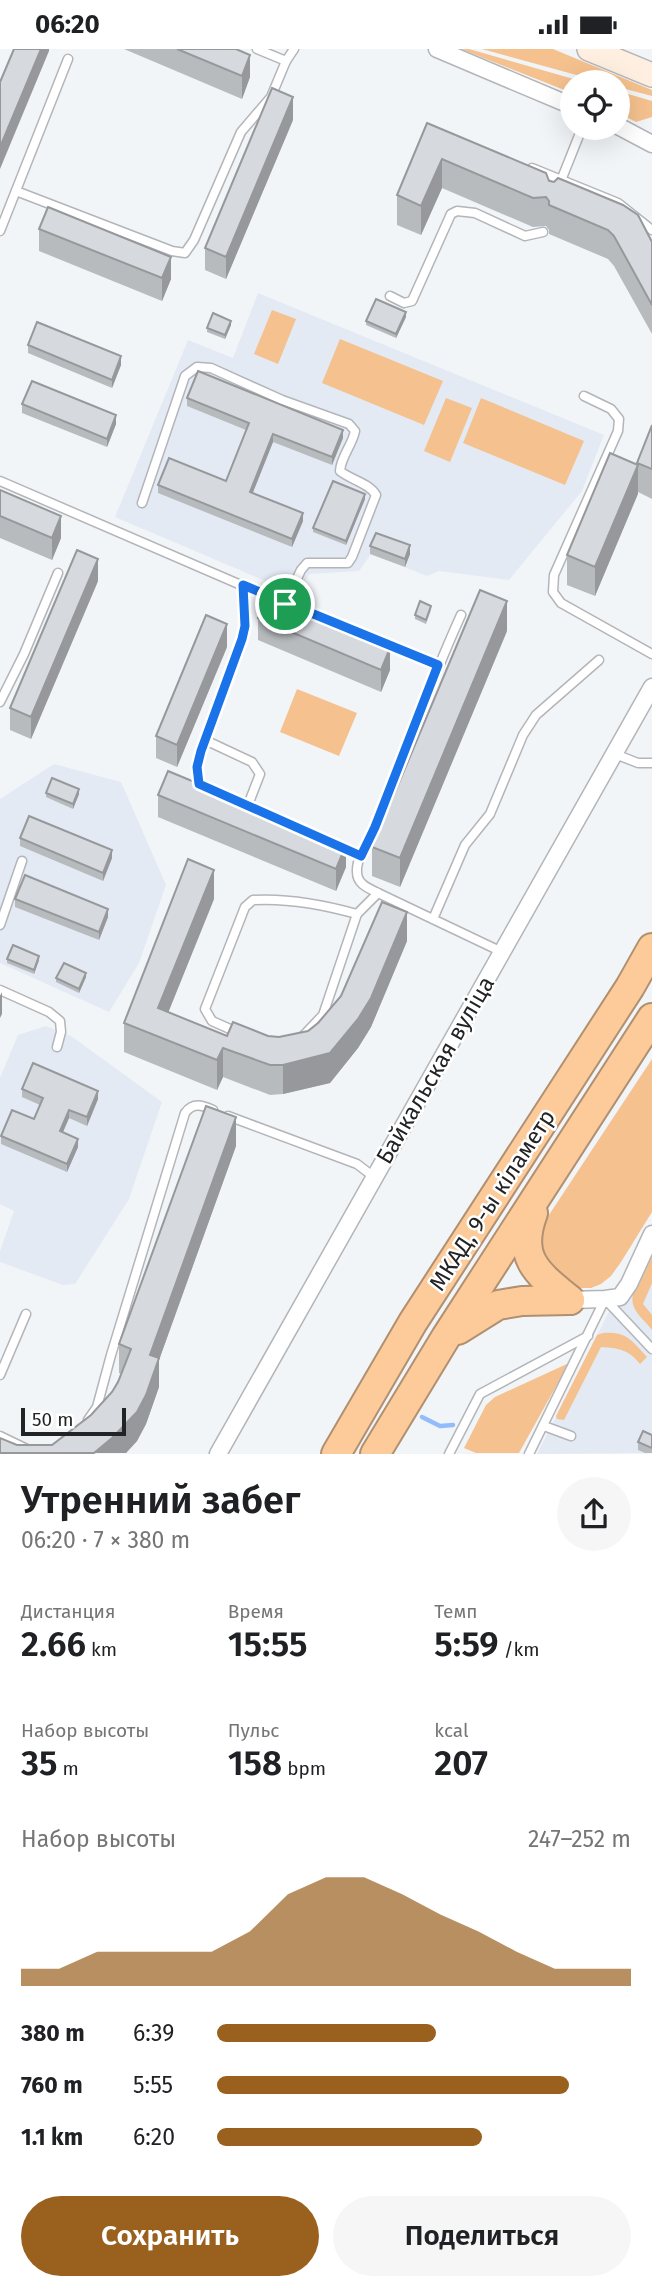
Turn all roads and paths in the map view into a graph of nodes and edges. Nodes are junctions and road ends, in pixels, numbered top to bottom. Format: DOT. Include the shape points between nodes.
graph roads {
  1 [pos="257,49"];
  2 [pos="295,49"];
  3 [pos="437,49"];
  4 [pos="589,49"];
  5 [pos="630,49"];
  6 [pos="652,58"];
  7 [pos="68,59"];
  8 [pos="286,61"];
  9 [pos="652,75"];
  10 [pos="560,101"];
  11 [pos="630,132"];
  12 [pos="577,140"];
  13 [pos="652,144"];
  14 [pos="522,164"];
  15 [pos="561,179"];
  16 [pos="16,191"];
  17 [pos="556,192"];
  18 [pos="652,230"];
  19 [pos="0,231"];
  20 [pos="543,232"];
  21 [pos="390,296"];
  22 [pos="584,396"];
  23 [pos="0,481"];
  24 [pos="142,503"];
  25 [pos="58,573"];
  26 [pos="243,585"];
  27 [pos="285,604"];
  28 [pos="461,615"];
  29 [pos="652,654"];
  30 [pos="599,660"];
  31 [pos="438,665"];
  32 [pos="652,687"];
  33 [pos="0,702"];
  34 [pos="205,740"];
  35 [pos="615,754"];
  36 [pos="652,764"];
  37 [pos="211,789"];
  38 [pos="235,800"];
  39 [pos="247,805"];
  40 [pos="260,811"];
  41 [pos="323,839"];
  42 [pos="361,856"];
  43 [pos="22,861"];
  44 [pos="378,893"];
  45 [pos="357,914"];
  46 [pos="433,919"];
  47 [pos="0,925"];
  48 [pos="652,948"];
  49 [pos="502,952"];
  50 [pos="0,990"];
  51 [pos="652,1018"];
  52 [pos="247,1036"];
  53 [pos="297,1039"];
  54 [pos="57,1048"];
  55 [pos="374,1177"];
  56 [pos="541,1192"];
  57 [pos="652,1234"];
  58 [pos="605,1299"];
  59 [pos="570,1300"];
  60 [pos="26,1314"];
  61 [pos="589,1336"];
  62 [pos="446,1337"];
  63 [pos="652,1349"];
  64 [pos="0,1375"];
  65 [pos="544,1426"];
  66 [pos="81,1431"];
  67 [pos="0,1436"];
  68 [pos="571,1436"];
  69 [pos="41,1447"];
  70 [pos="218,1454"];
  71 [pos="336,1454"];
  72 [pos="375,1454"];
  73 [pos="449,1454"];
  74 [pos="529,1454"];
  1 -- 8 [label="lane"];
  2 -- 8 [label="lane"];
  3 -- 10 [label="street"];
  4 -- 9 [label="main road"];
  5 -- 6 [label="main road"];
  7 -- 16 [label="lane"];
  8 -- 16 [label="lane" via="271,97 241,132 185,253"];
  11 -- 13 [label="street"];
  12 -- 15 [label="lane"];
  14 -- 15 [label="lane"];
  15 -- 17 [label="lane"];
  15 -- 18 [label="lane" via="618,202"];
  16 -- 19 [label="lane"];
  20 -- 21 [label="lane" via="525,236 475,213 457,211 451,214 412,301 404,303"];
  22 -- 29 [label="lane" via="611,409 619,419 618,431 554,575 553,592 561,603"];
  23 -- 26 [label="lane"];
  24 -- 27 [label="lane" via="185,376 197,367 211,368 349,424 355,431 340,471 376,495 348,563 307,563"];
  25 -- 33 [label="lane"];
  26 -- 27 [label="lane"];
  26 -- 34 [label="lane" via="242,639"];
  27 -- 31 [label="lane"];
  28 -- 31 [label="lane"];
  30 -- 46 [label="lane" via="536,715 523,735 490,814 465,845"];
  31 -- 42 [label="lane"];
  32 -- 35 [label="street, Байкальская вуліца"];
  34 -- 37 [label="lane" via="197,767 199,784"];
  34 -- 39 [label="lane" via="252,762 260,773"];
  35 -- 36 [label="lane"];
  35 -- 49 [label="street, Байкальская вуліца"];
  38 -- 39 [label="lane"];
  39 -- 40 [label="lane"];
  41 -- 42 [label="lane"];
  42 -- 44 [label="lane" via="357,877"];
  43 -- 47 [label="lane"];
  44 -- 45 [label="lane"];
  44 -- 46 [label="lane"];
  45 -- 52 [label="lane" via="269,899 253,899 245,907 205,1009 212,1021"];
  45 -- 53 [label="lane" via="323,1015"];
  46 -- 49 [label="lane"];
  48 -- 71 [label="highway, МКАД, 9-ы кіламетр" via="413,1322"];
  49 -- 55 [label="street, Байкальская вуліца"];
  50 -- 54 [label="lane" via="60,1021"];
  51 -- 56 [label="highway, МКАД, 9-ы кіламетр"];
  55 -- 66 [label="lane" via="357,1164 203,1106 189,1107 97,1407"];
  55 -- 70 [label="street, Байкальская вуліца"];
  56 -- 59 [label="highway" via="530,1222 527,1254 538,1274"];
  56 -- 62 [label="highway, МКАД, 9-ы кіламетр"];
  57 -- 58 [label="street" via="620,1297"];
  58 -- 59 [label="street"];
  58 -- 61 [label="lane"];
  58 -- 63 [label="lane"];
  59 -- 62 [label="highway" via="498,1305"];
  60 -- 64 [label="lane"];
  61 -- 65 [label="lane"];
  61 -- 73 [label="lane" via="480,1394"];
  62 -- 72 [label="highway, МКАД, 9-ы кіламетр"];
  65 -- 68 [label="lane"];
  65 -- 74 [label="lane"];
  67 -- 69 [label="lane" via="29,1450"];
}
